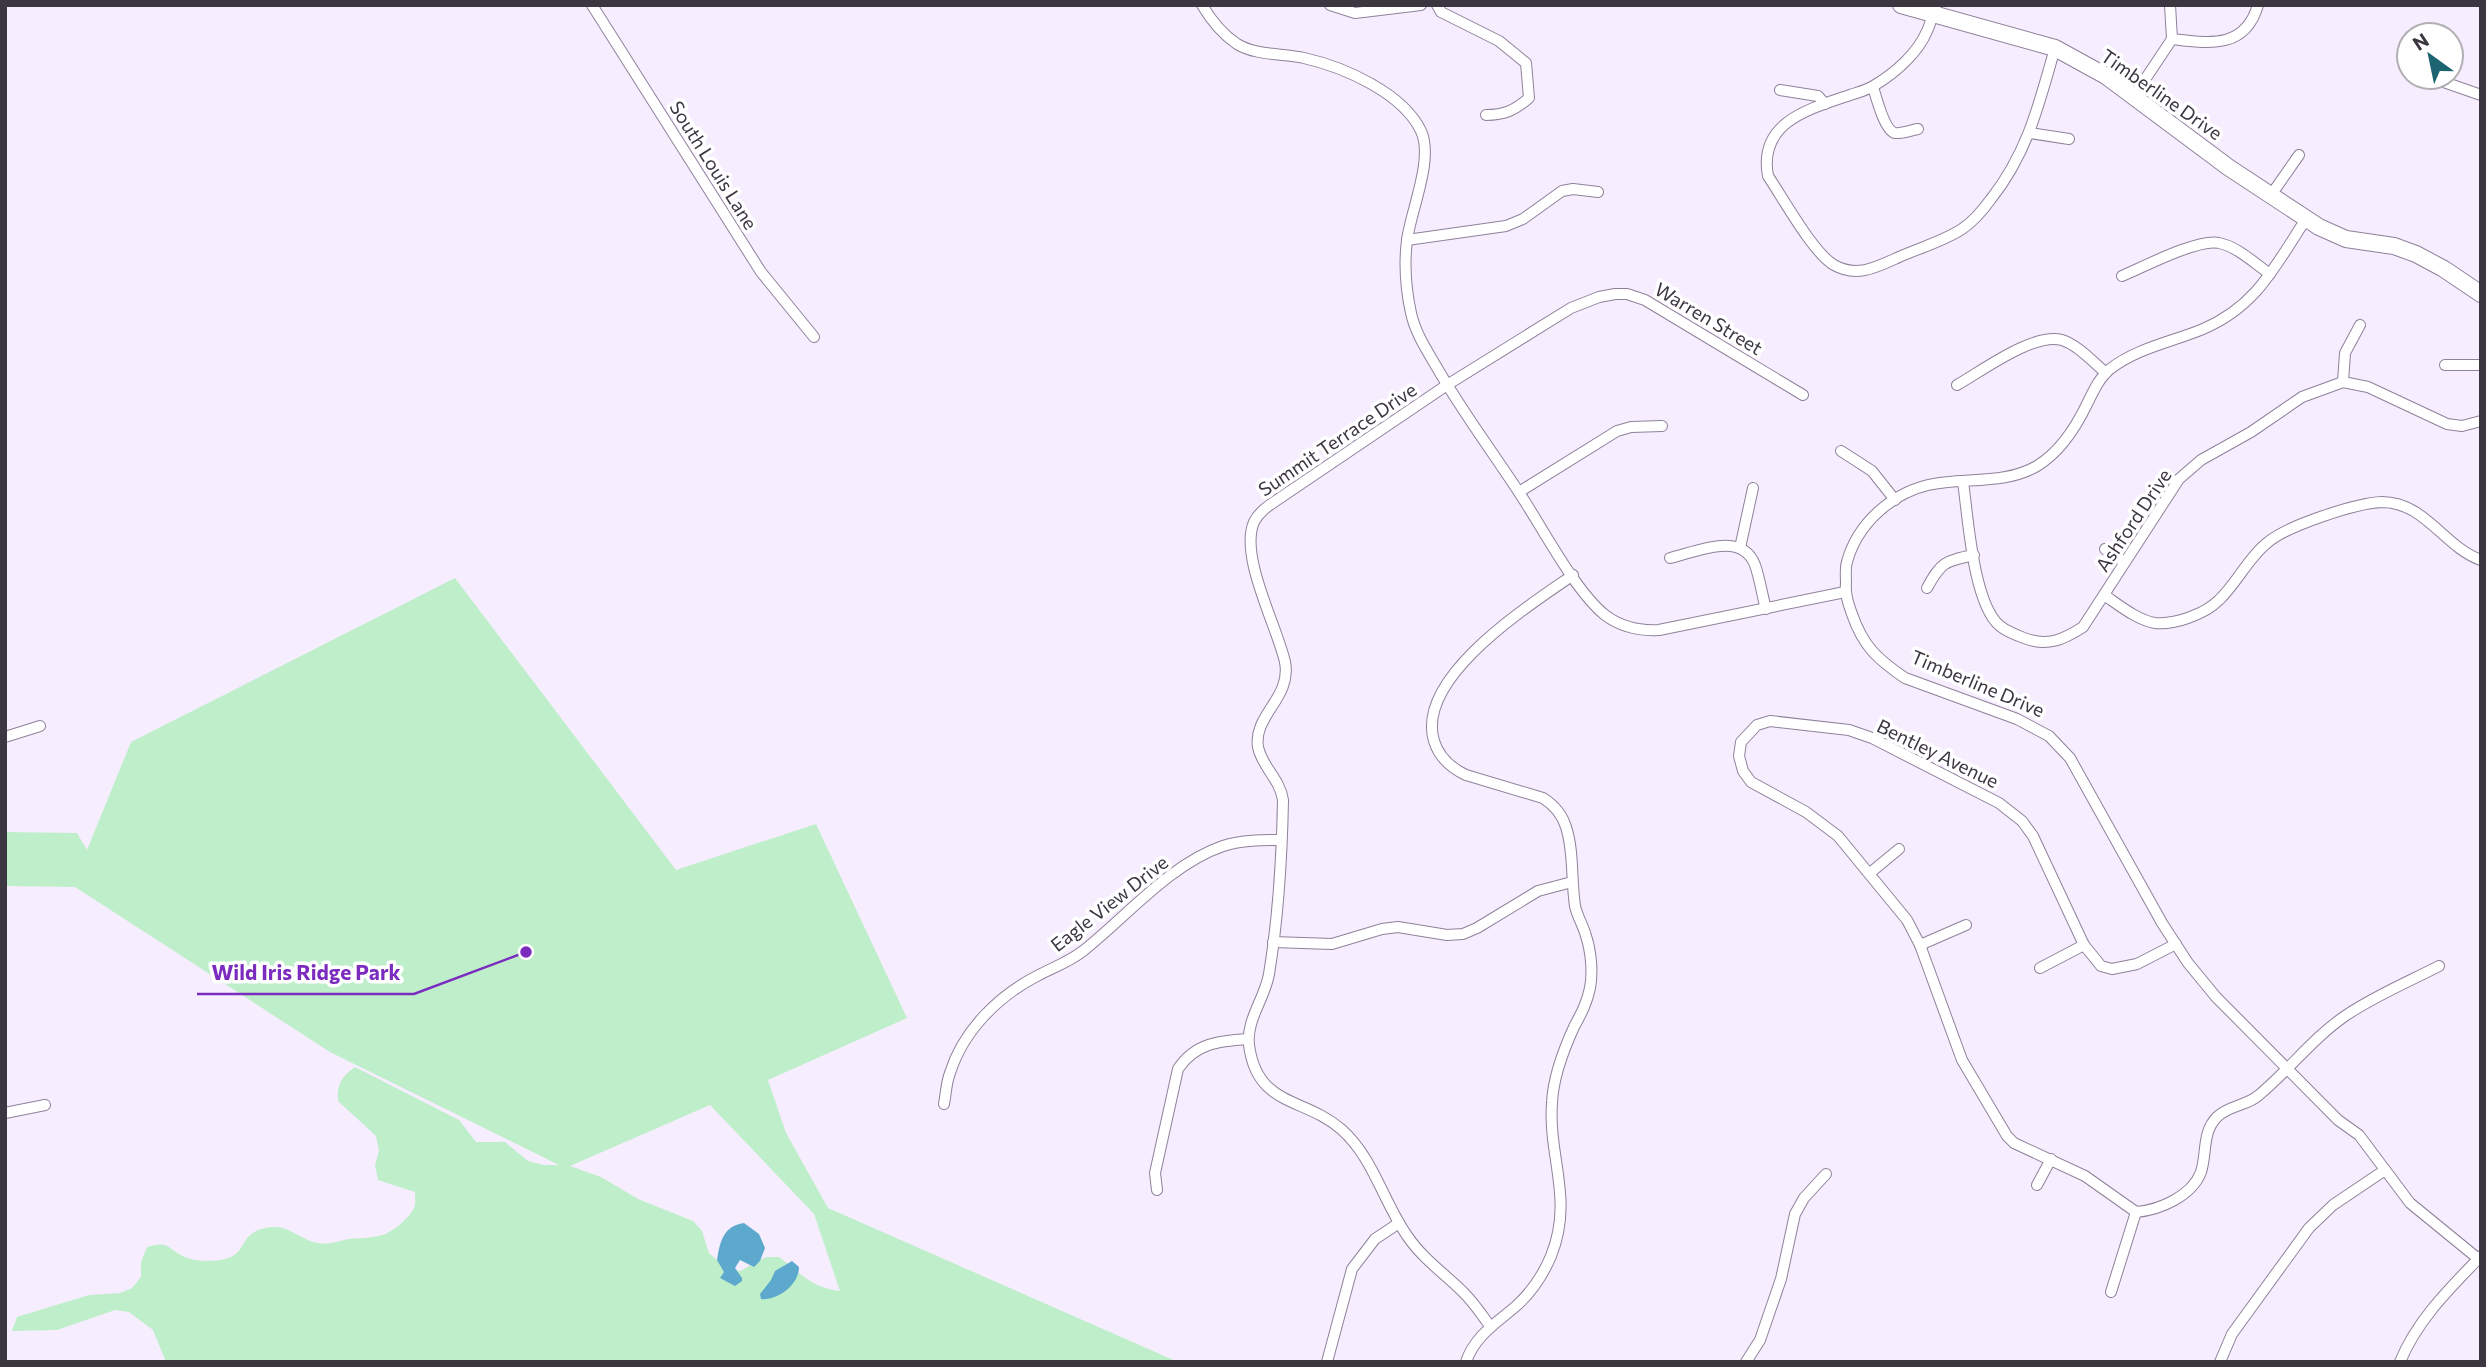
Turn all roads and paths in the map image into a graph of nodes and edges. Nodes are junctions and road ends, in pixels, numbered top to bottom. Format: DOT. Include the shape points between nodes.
graph roads {
  1 [pos="592,5"];
  2 [pos="1202,5"];
  3 [pos="1330,5"];
  4 [pos="1421,5"];
  5 [pos="1437,5"];
  6 [pos="1901,5"];
  7 [pos="2170,5"];
  8 [pos="2258,5"];
  9 [pos="1934,9"];
  10 [pos="2172,39"];
  11 [pos="2055,48"];
  12 [pos="1873,87"];
  13 [pos="1780,90"];
  14 [pos="2134,96"];
  15 [pos="1825,104"];
  16 [pos="1486,115"];
  17 [pos="1918,129"];
  18 [pos="2030,133"];
  19 [pos="2069,139"];
  20 [pos="2299,155"];
  21 [pos="1598,192"];
  22 [pos="2271,195"];
  23 [pos="2306,219"];
  24 [pos="1407,240"];
  25 [pos="2270,274"];
  26 [pos="2122,276"];
  27 [pos="2481,294"];
  28 [pos="2360,325"];
  29 [pos="814,337"];
  30 [pos="2445,365"];
  31 [pos="2481,365"];
  32 [pos="2106,373"];
  33 [pos="2343,382"];
  34 [pos="1447,385"];
  35 [pos="1957,385"];
  36 [pos="1803,395"];
  37 [pos="2481,421"];
  38 [pos="1662,426"];
  39 [pos="1841,451"];
  40 [pos="1963,482"];
  41 [pos="1753,488"];
  42 [pos="1519,492"];
  43 [pos="1895,500"];
  44 [pos="1740,548"];
  45 [pos="2105,549"];
  46 [pos="1974,555"];
  47 [pos="1670,558"];
  48 [pos="2481,560"];
  49 [pos="2124,562"];
  50 [pos="1573,575"];
  51 [pos="1927,588"];
  52 [pos="1845,592"];
  53 [pos="2104,595"];
  54 [pos="1766,609"];
  55 [pos="40,726"];
  56 [pos="5,737"];
  57 [pos="1281,840"];
  58 [pos="1899,849"];
  59 [pos="1870,873"];
  60 [pos="1572,882"];
  61 [pos="1966,925"];
  62 [pos="1273,942"];
  63 [pos="2176,944"];
  64 [pos="2084,945"];
  65 [pos="1920,946"];
  66 [pos="2439,966"];
  67 [pos="2040,968"];
  68 [pos="1248,1039"];
  69 [pos="2287,1069"];
  70 [pos="944,1104"];
  71 [pos="45,1105"];
  72 [pos="5,1112"];
  73 [pos="2051,1159"];
  74 [pos="2385,1170"];
  75 [pos="1826,1174"];
  76 [pos="2038,1185"];
  77 [pos="1157,1190"];
  78 [pos="2136,1212"];
  79 [pos="1399,1223"];
  80 [pos="2480,1259"];
  81 [pos="2111,1292"];
  82 [pos="1490,1326"];
  83 [pos="1327,1362"];
  84 [pos="1466,1362"];
  85 [pos="1746,1362"];
  86 [pos="2220,1362"];
  87 [pos="2400,1362"];
  1 -- 29 [label="street, South Louis Lane" via="761,272"];
  2 -- 24 [label="street" via="1223,33 1239,45 1324,64 1402,104 1423,134 1425,152"];
  3 -- 4 [label="street" via="1355,13"];
  5 -- 16 [label="street" via="1441,12 1499,41 1526,64 1529,98 1514,111"];
  6 -- 9 [label="street, Timberline Drive"];
  7 -- 10 [label="street"];
  8 -- 10 [label="street" via="2244,30 2224,42"];
  9 -- 11 [label="street, Timberline Drive"];
  9 -- 12 [label="street" via="1926,33 1903,65"];
  10 -- 14 [label="street"];
  11 -- 14 [label="street, Timberline Drive"];
  11 -- 18 [label="street"];
  12 -- 15 [label="street"];
  12 -- 17 [label="street" via="1891,131"];
  13 -- 15 [label="street" via="1818,96"];
  14 -- 22 [label="street, Timberline Drive"];
  15 -- 18 [label="street" via="1776,131 1766,165 1768,176 1819,253 1853,273 1961,230 2006,180"];
  18 -- 19 [label="street"];
  20 -- 22 [label="street"];
  21 -- 24 [label="street" via="1562,191 1506,226"];
  22 -- 23 [label="street, Timberline Drive"];
  23 -- 25 [label="street, Timberline Drive"];
  23 -- 27 [label="street, Timberline Drive" via="2346,239 2416,254"];
  24 -- 34 [label="street" via="1407,284 1414,323"];
  25 -- 26 [label="street" via="2230,247 2213,242"];
  25 -- 32 [label="street, Timberline Drive" via="2248,302 2230,315 2128,357"];
  28 -- 33 [label="street" via="2345,353"];
  30 -- 31 [label="street"];
  32 -- 35 [label="street" via="2067,342 2049,339 2030,344"];
  32 -- 40 [label="street, Timberline Drive" via="2057,451 2036,467 2009,476"];
  33 -- 37 [label="street" via="2368,387 2446,424"];
  33 -- 49 [label="street, Ashford Drive" via="2302,397 2201,460 2179,479"];
  34 -- 36 [label="street, Warren Street" via="1571,308 1599,297 1627,294 1645,300"];
  34 -- 42 [label="street"];
  34 -- 57 [label="street, Summit Terrace Drive" via="1277,499 1254,523 1250,549 1286,671 1282,693 1262,722 1258,741 1263,761 1283,795"];
  38 -- 42 [label="street" via="1617,431"];
  39 -- 43 [label="street" via="1872,471"];
  40 -- 43 [label="street, Timberline Drive" via="1930,485"];
  40 -- 46 [label="street, Ashford Drive"];
  41 -- 44 [label="street"];
  42 -- 50 [label="street"];
  43 -- 52 [label="street, Timberline Drive" via="1866,523 1846,563"];
  44 -- 47 [label="street" via="1725,545"];
  44 -- 54 [label="street" via="1756,566"];
  45 -- 49 [label="street"];
  46 -- 51 [label="street" via="1946,562"];
  46 -- 53 [label="street, Ashford Drive" via="1987,607 1999,625 2037,643 2052,643 2083,627"];
  48 -- 53 [label="street" via="2467,555 2413,509 2382,502 2291,528 2266,543 2218,601 2193,616 2155,623"];
  49 -- 53 [label="street, Ashford Drive"];
  50 -- 54 [label="street" via="1605,615 1638,629 1670,629"];
  50 -- 60 [label="street" via="1473,651 1443,693 1433,715 1432,732 1440,754 1455,769 1537,796 1553,806 1568,834"];
  52 -- 54 [label="street"];
  52 -- 63 [label="street, Timberline Drive" via="1859,634 1890,668 1905,678 2017,719 2049,736 2070,758"];
  55 -- 56 [label="street"];
  57 -- 62 [label="street, Summit Terrace Drive"];
  57 -- 70 [label="street, Eagle View Drive" via="1223,846 1200,857 1082,952 1009,993 969,1035 949,1073"];
  58 -- 59 [label="street"];
  59 -- 64 [label="street, Bentley Avenue" via="1821,822 1751,782 1739,757 1741,742 1757,725 1770,721 1849,730 1999,803 2033,836"];
  59 -- 65 [label="street, Bentley Avenue" via="1907,920"];
  60 -- 62 [label="street" via="1538,891 1463,934 1398,927 1332,944"];
  60 -- 82 [label="street" via="1588,943 1591,978 1586,1005 1560,1062 1552,1101 1561,1190 1559,1230 1538,1280 1516,1306"];
  61 -- 65 [label="street"];
  62 -- 68 [label="street, Summit Terrace Drive" via="1267,982"];
  63 -- 64 [label="street, Bentley Avenue" via="2148,960 2112,969 2101,966"];
  63 -- 69 [label="street, Timberline Drive" via="2216,998"];
  64 -- 67 [label="street"];
  65 -- 73 [label="street, Bentley Avenue" via="1954,1042 2000,1127 2014,1143"];
  66 -- 69 [label="street" via="2344,1017"];
  68 -- 77 [label="street" via="1206,1045 1188,1055 1178,1069 1154,1173"];
  68 -- 79 [label="street" via="1255,1068 1270,1090 1322,1115 1350,1137"];
  69 -- 74 [label="street, Timberline Drive" via="2359,1135"];
  69 -- 78 [label="street" via="2258,1097 2217,1117 2205,1140 2202,1170 2187,1191 2159,1208"];
  71 -- 72 [label="street"];
  73 -- 76 [label="street"];
  73 -- 78 [label="street, Bentley Avenue" via="2085,1176"];
  74 -- 80 [label="street, Timberline Drive" via="2410,1203"];
  74 -- 86 [label="street" via="2333,1205 2309,1228 2232,1334"];
  75 -- 85 [label="street" via="1795,1214 1777,1291 1760,1340"];
  78 -- 81 [label="street"];
  79 -- 82 [label="street"];
  79 -- 83 [label="street" via="1375,1239 1352,1269"];
  80 -- 87 [label="street" via="2412,1334"];
  82 -- 84 [label="street"];
}
